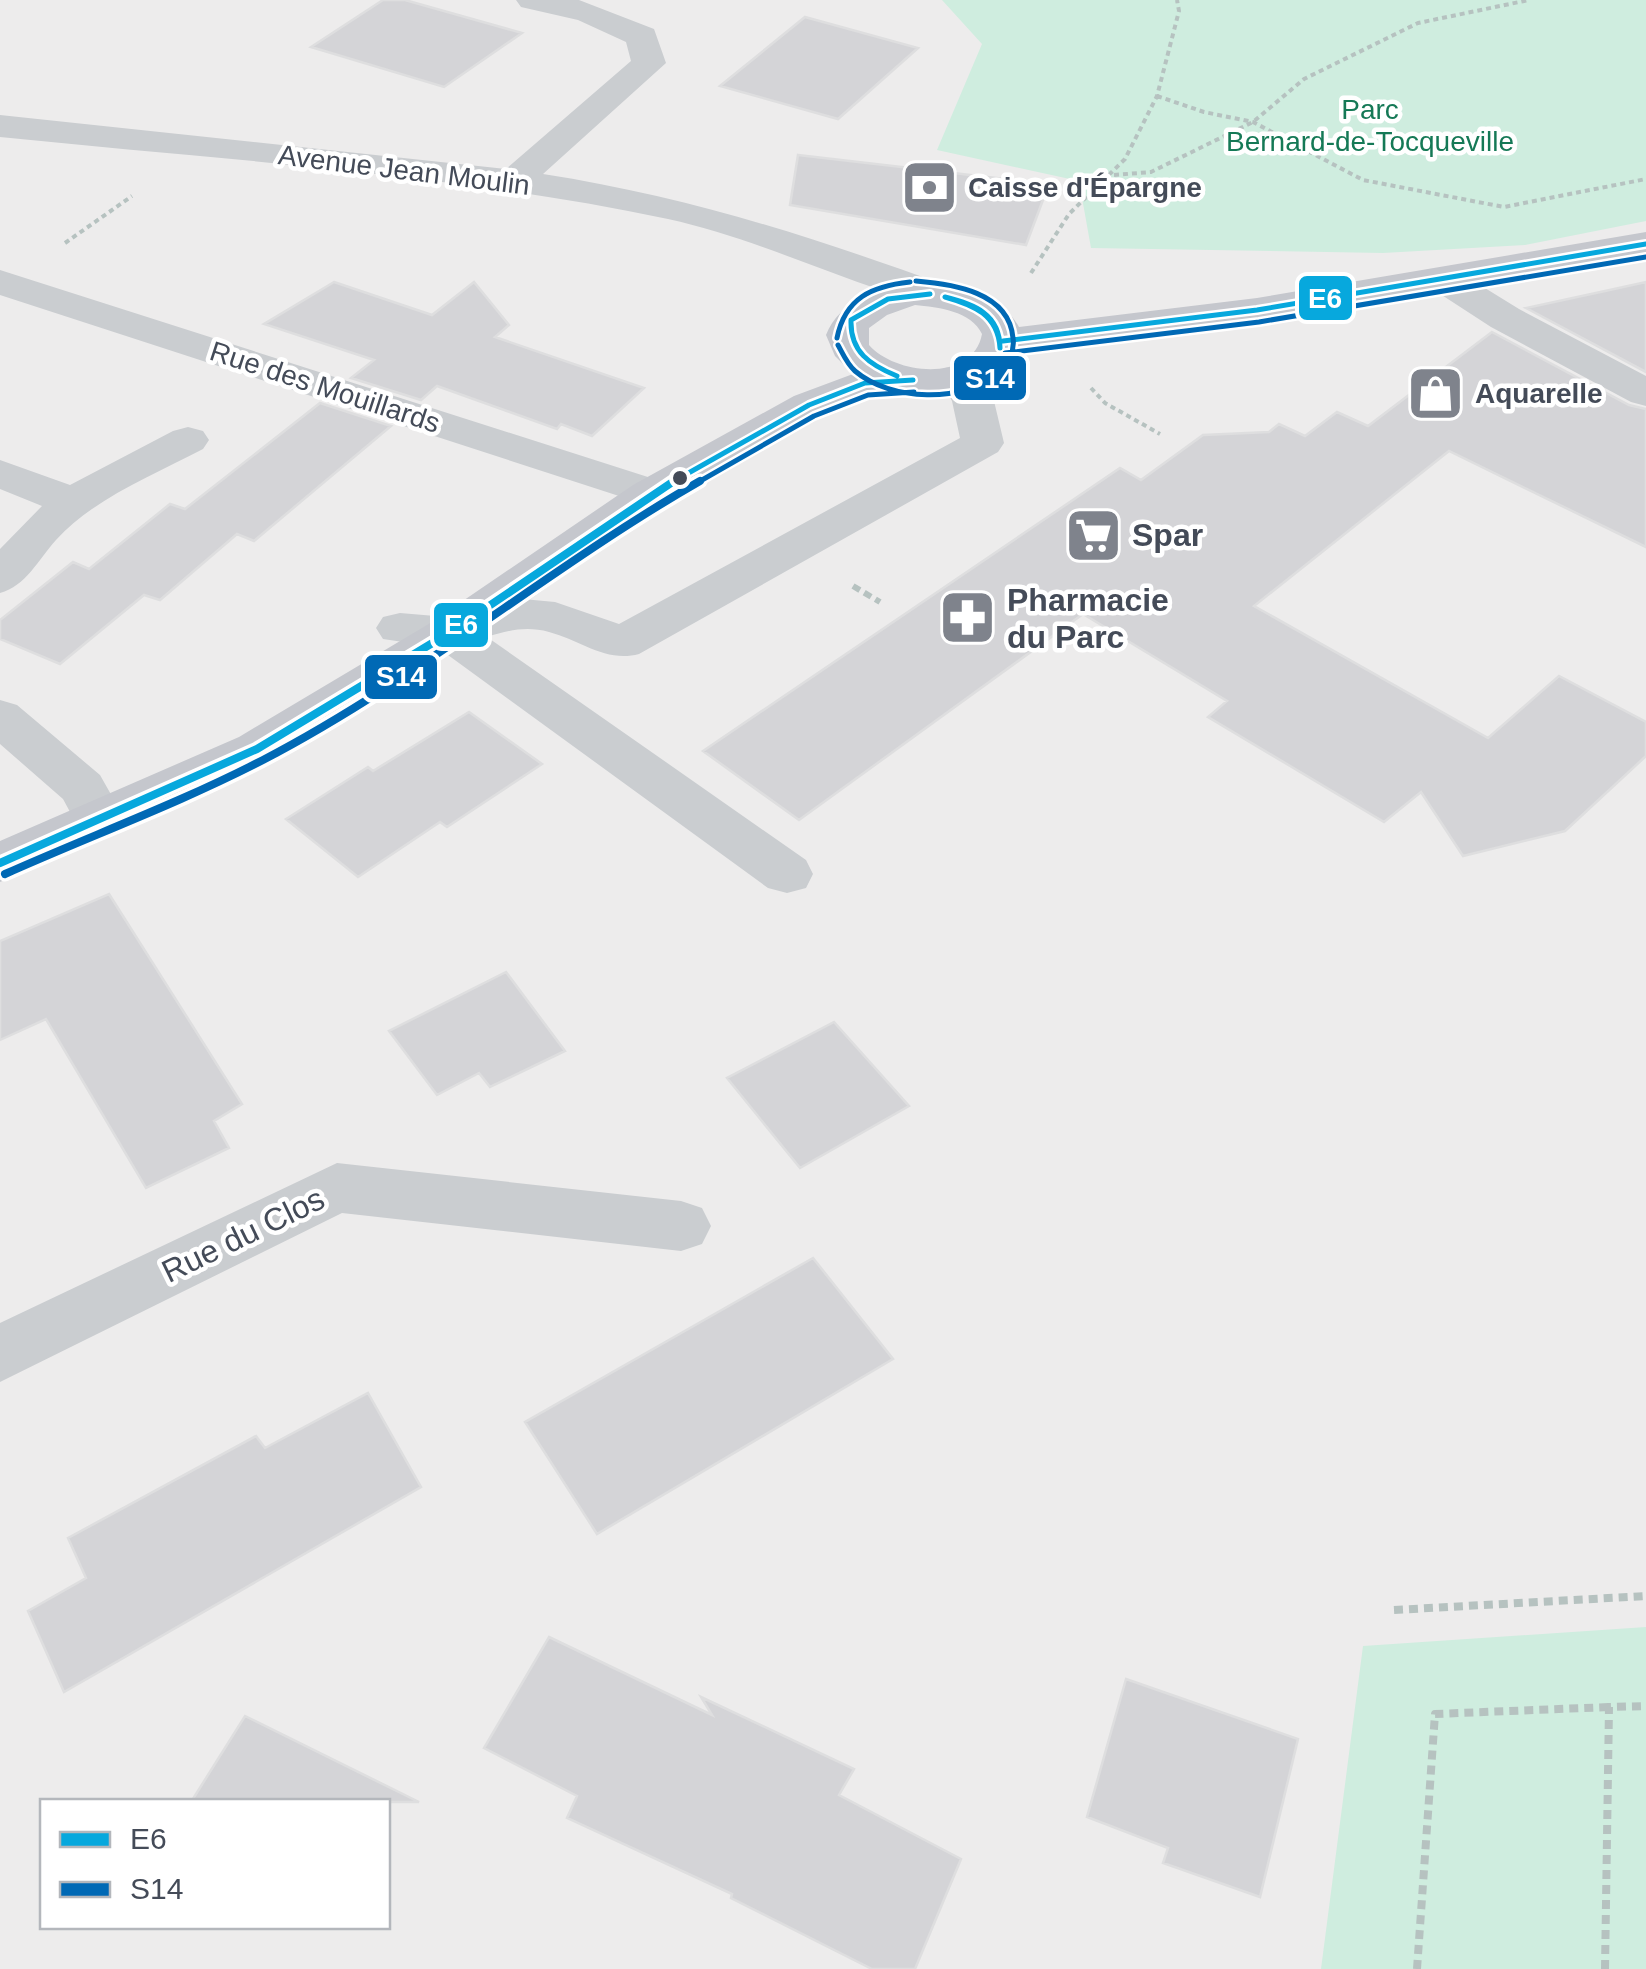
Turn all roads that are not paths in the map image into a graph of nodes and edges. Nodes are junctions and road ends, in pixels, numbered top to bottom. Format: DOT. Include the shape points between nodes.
graph roads {
  1 [pos="533,0"];
  2 [pos="0,126"];
  3 [pos="514,181"];
  4 [pos="1646,244"];
  5 [pos="802,246"];
  6 [pos="3,282"];
  7 [pos="1425,283"];
  8 [pos="934,294"];
  9 [pos="858,330"];
  10 [pos="1003,340"];
  11 [pos="960,377"];
  12 [pos="913,380"];
  13 [pos="1646,393"];
  14 [pos="188,440"];
  15 [pos="0,473"];
  16 [pos="642,491"];
  17 [pos="74,503"];
  18 [pos="0,578"];
  19 [pos="400,628"];
  20 [pos="449,633"];
  21 [pos="0,717"];
  22 [pos="91,804"];
  23 [pos="0,822"];
  24 [pos="0,863"];
  25 [pos="786,874"];
  26 [pos="681,1226"];
  27 [pos="0,1354"];
  1 -- 3 [label="street" via="588,12 642,36 650,63"];
  2 -- 3 [label="street, Avenue Jean Moulin"];
  3 -- 5 [label="street, Avenue Jean Moulin" via="671,209"];
  4 -- 7 [label="main road"];
  5 -- 8 [label="street, Avenue Jean Moulin"];
  5 -- 9 [label="street, Avenue Jean Moulin"];
  6 -- 16 [label="street, Rue des Mouillards"];
  7 -- 10 [label="main road"];
  7 -- 13 [label="street"];
  8 -- 9 [label="main road" via="895,296"];
  8 -- 10 [label="main road" via="988,313"];
  9 -- 12 [label="main road" via="875,370"];
  9 -- 16 [label="main road"];
  10 -- 11 [label="main road" via="990,362"];
  11 -- 12 [label="main road"];
  11 -- 20 [label="street" via="983,443 622,643 555,617 512,613"];
  12 -- 16 [label="main road" via="865,383 810,404"];
  14 -- 17 [label="street"];
  15 -- 17 [label="street"];
  16 -- 19 [label="main road"];
  16 -- 20 [label="main road"];
  17 -- 18 [label="street" via="42,526"];
  19 -- 20 [label="street"];
  19 -- 22 [label="main road"];
  20 -- 22 [label="main road" via="257,750"];
  20 -- 25 [label="street"];
  21 -- 22 [label="street"];
  22 -- 23 [label="main road"];
  22 -- 24 [label="main road"];
  26 -- 27 [label="street, Rue du Clos" via="337,1188"];
}
